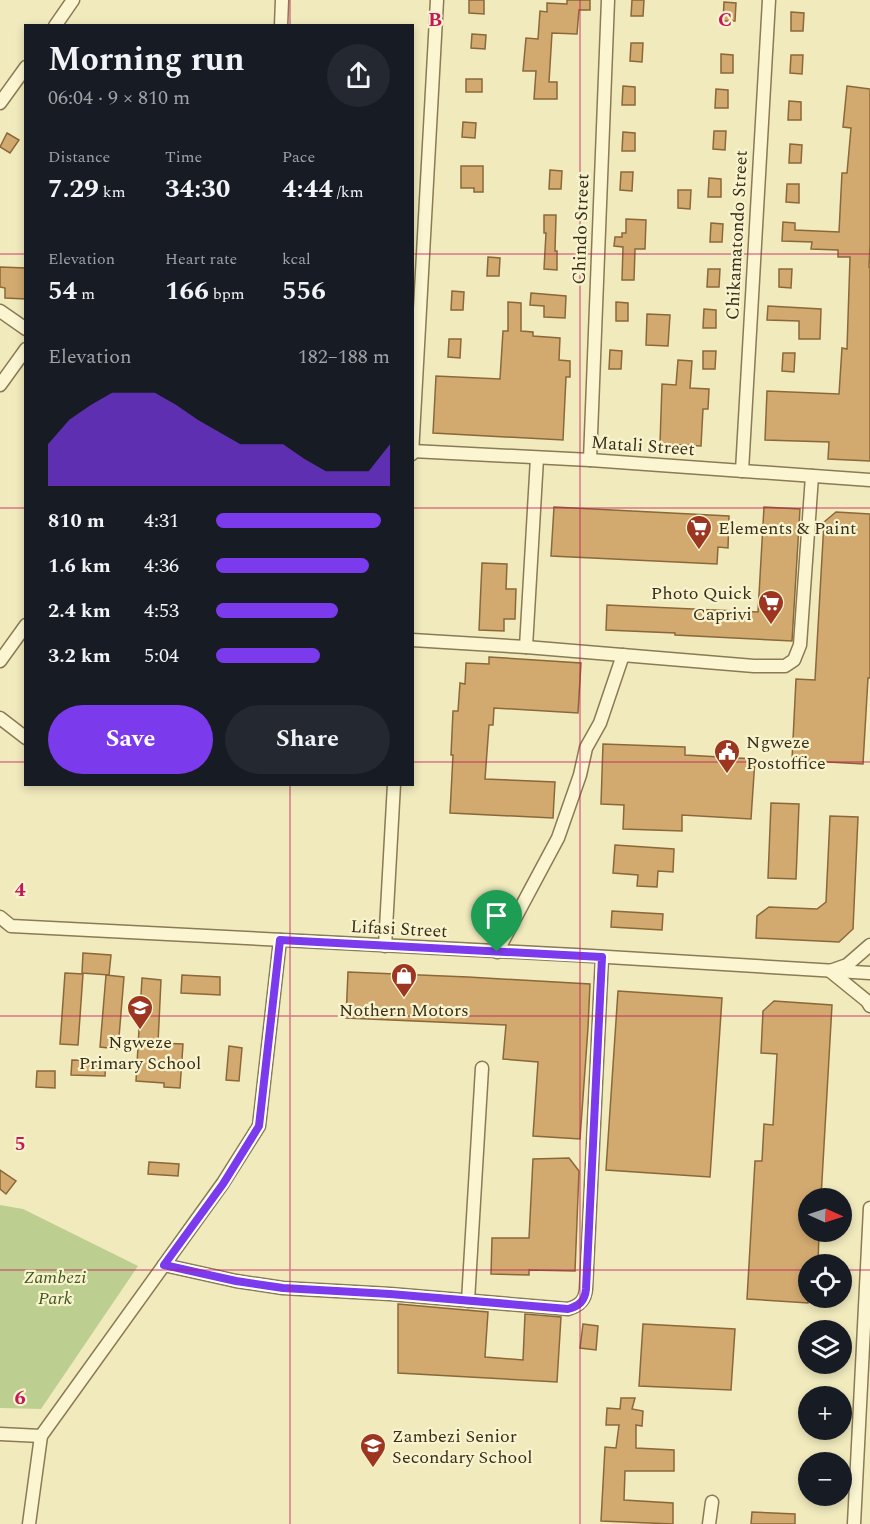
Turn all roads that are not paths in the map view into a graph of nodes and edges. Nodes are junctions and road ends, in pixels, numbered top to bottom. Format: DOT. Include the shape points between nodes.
graph roads {
  1 [pos="73,0"];
  2 [pos="282,0"];
  3 [pos="437,0"];
  4 [pos="608,0"];
  5 [pos="769,0"];
  6 [pos="56,24"];
  7 [pos="281,24"];
  8 [pos="24,70"];
  9 [pos="0,103"];
  10 [pos="0,311"];
  11 [pos="24,328"];
  12 [pos="24,352"];
  13 [pos="0,385"];
  14 [pos="414,433"];
  15 [pos="414,452"];
  16 [pos="537,458"];
  17 [pos="590,460"];
  18 [pos="742,471"];
  19 [pos="812,476"];
  20 [pos="870,480"];
  21 [pos="24,628"];
  22 [pos="414,640"];
  23 [pos="526,647"];
  24 [pos="623,655"];
  25 [pos="0,661"];
  26 [pos="0,718"];
  27 [pos="24,736"];
  28 [pos="394,786"];
  29 [pos="0,917"];
  30 [pos="280,940"];
  31 [pos="870,945"];
  32 [pos="385,946"];
  33 [pos="497,952"];
  34 [pos="602,957"];
  35 [pos="830,971"];
  36 [pos="870,973"];
  37 [pos="870,1006"];
  38 [pos="482,1068"];
  39 [pos="870,1208"];
  40 [pos="164,1265"];
  41 [pos="870,1293"];
  42 [pos="468,1301"];
  43 [pos="864,1330"];
  44 [pos="0,1434"];
  45 [pos="41,1436"];
  46 [pos="712,1502"];
  47 [pos="29,1524"];
  48 [pos="709,1524"];
  49 [pos="854,1524"];
  1 -- 6 [label="street"];
  2 -- 7 [label="street"];
  3 -- 14 [label="street"];
  4 -- 17 [label="street, Chindo Street"];
  5 -- 18 [label="street, Chikamatondo Street"];
  8 -- 9 [label="street"];
  10 -- 11 [label="street"];
  12 -- 13 [label="street"];
  15 -- 16 [label="street, Matali Street"];
  16 -- 17 [label="street, Matali Street"];
  16 -- 23 [label="street"];
  17 -- 18 [label="street, Matali Street"];
  18 -- 19 [label="street, Matali Street"];
  19 -- 20 [label="street, Matali Street"];
  19 -- 24 [label="street" via="800,645 794,660 785,666 754,666"];
  21 -- 25 [label="street"];
  22 -- 23 [label="street"];
  23 -- 24 [label="street"];
  24 -- 33 [label="street" via="600,723 586,748 558,838"];
  26 -- 27 [label="street"];
  28 -- 32 [label="street"];
  29 -- 30 [label="street, Lifasi Street" via="11,926"];
  30 -- 32 [label="street, Lifasi Street"];
  30 -- 40 [label="street" via="259,1126 223,1184"];
  31 -- 35 [label="street" via="847,965"];
  32 -- 33 [label="street, Lifasi Street"];
  33 -- 34 [label="street, Lifasi Street"];
  34 -- 35 [label="street, Lifasi Street"];
  34 -- 42 [label="street" via="585,1296 576,1307 568,1309"];
  35 -- 36 [label="street, Lifasi Street"];
  35 -- 37 [label="street"];
  38 -- 42 [label="street"];
  39 -- 43 [label="street"];
  40 -- 42 [label="street" via="283,1288"];
  40 -- 45 [label="street"];
  41 -- 43 [label="street"];
  43 -- 49 [label="street"];
  44 -- 45 [label="street"];
  45 -- 47 [label="street"];
  46 -- 48 [label="street"];
}
